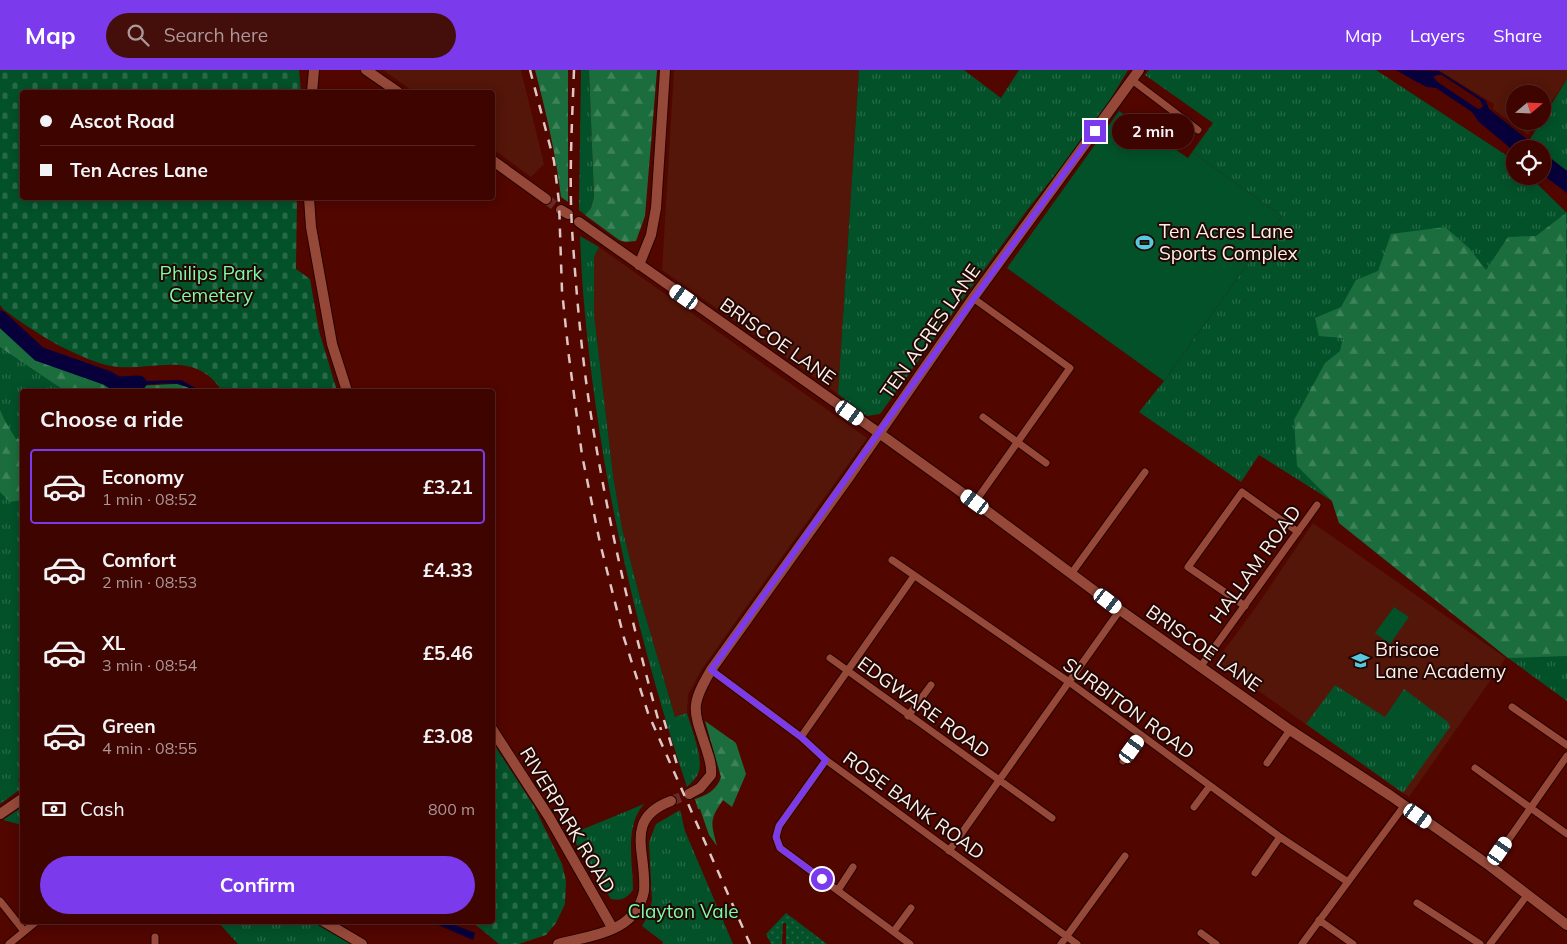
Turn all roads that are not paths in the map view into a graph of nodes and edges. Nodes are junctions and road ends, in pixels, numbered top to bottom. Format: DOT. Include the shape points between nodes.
graph roads {
  1 [pos="314,70"];
  2 [pos="366,70"];
  3 [pos="665,70"];
  4 [pos="1139,70"];
  5 [pos="1132,80"];
  6 [pos="312,90"];
  7 [pos="395,90"];
  8 [pos="1198,130"];
  9 [pos="495,162"];
  10 [pos="546,199"];
  11 [pos="309,200"];
  12 [pos="579,222"];
  13 [pos="639,265"];
  14 [pos="973,298"];
  15 [pos="346,389"];
  16 [pos="983,417"];
  17 [pos="879,433"];
  18 [pos="1016,442"];
  19 [pos="1046,463"];
  20 [pos="1145,472"];
  21 [pos="975,502"];
  22 [pos="1317,505"];
  23 [pos="1298,532"];
  24 [pos="892,560"];
  25 [pos="1071,574"];
  26 [pos="914,576"];
  27 [pos="1245,606"];
  28 [pos="1120,610"];
  29 [pos="830,658"];
  30 [pos="1201,666"];
  31 [pos="711,670"];
  32 [pos="847,671"];
  33 [pos="1068,682"];
  34 [pos="931,685"];
  35 [pos="1512,707"];
  36 [pos="908,716"];
  37 [pos="1290,730"];
  38 [pos="495,734"];
  39 [pos="1141,736"];
  40 [pos="801,737"];
  41 [pos="1567,745"];
  42 [pos="1567,756"];
  43 [pos="826,760"];
  44 [pos="1123,761"];
  45 [pos="1267,763"];
  46 [pos="1475,768"];
  47 [pos="999,781"];
  48 [pos="1209,787"];
  49 [pos="689,794"];
  50 [pos="20,799"];
  51 [pos="671,801"];
  52 [pos="1404,806"];
  53 [pos="1194,807"];
  54 [pos="1530,808"];
  55 [pos="0,814"];
  56 [pos="1052,818"];
  57 [pos="1567,834"];
  58 [pos="1280,837"];
  59 [pos="949,851"];
  60 [pos="1125,856"];
  61 [pos="1490,866"];
  62 [pos="853,867"];
  63 [pos="1255,873"];
  64 [pos="1348,882"];
  65 [pos="838,890"];
  66 [pos="1528,894"];
  67 [pos="0,901"];
  68 [pos="1417,903"];
  69 [pos="911,908"];
  70 [pos="1319,920"];
  71 [pos="33,924"];
  72 [pos="327,924"];
  73 [pos="1567,925"];
  74 [pos="613,929"];
  75 [pos="24,931"];
  76 [pos="894,931"];
  77 [pos="1201,933"];
  78 [pos="1067,937"];
  79 [pos="9,944"];
  80 [pos="362,944"];
  81 [pos="558,944"];
  82 [pos="910,944"];
  83 [pos="1061,944"];
  84 [pos="1077,944"];
  85 [pos="1216,944"];
  86 [pos="1302,944"];
  87 [pos="1353,944"];
  88 [pos="1480,944"];
  89 [pos="1490,944"];
  1 -- 6 [label="street"];
  2 -- 7 [label="street"];
  3 -- 13 [label="street" via="656,208 651,235"];
  4 -- 5 [label="street, TEN ACRES LANE"];
  5 -- 8 [label="street"];
  5 -- 14 [label="street, TEN ACRES LANE"];
  9 -- 10 [label="street"];
  11 -- 15 [label="street" via="311,228 332,344"];
  12 -- 13 [label="street, BRISCOE LANE"];
  13 -- 17 [label="street, BRISCOE LANE"];
  14 -- 17 [label="street, TEN ACRES LANE"];
  14 -- 18 [label="street" via="1070,368"];
  16 -- 18 [label="street"];
  17 -- 21 [label="street, BRISCOE LANE"];
  17 -- 31 [label="street, TEN ACRES LANE"];
  18 -- 19 [label="street"];
  18 -- 21 [label="street"];
  20 -- 25 [label="street"];
  21 -- 25 [label="street, BRISCOE LANE"];
  22 -- 23 [label="street, HALLAM ROAD"];
  23 -- 27 [label="street, HALLAM ROAD"];
  23 -- 27 [label="street" via="1242,492 1188,567"];
  24 -- 26 [label="street, SURBITON ROAD"];
  25 -- 28 [label="street, BRISCOE LANE"];
  26 -- 32 [label="street"];
  26 -- 33 [label="street, SURBITON ROAD"];
  27 -- 30 [label="street, HALLAM ROAD"];
  28 -- 30 [label="street, BRISCOE LANE"];
  28 -- 33 [label="street"];
  29 -- 32 [label="street, EDGWARE ROAD"];
  30 -- 37 [label="street, BRISCOE LANE"];
  31 -- 40 [label="street, ROSE BANK ROAD"];
  31 -- 49 [label="street, TEN ACRES LANE" via="695,706 711,775 700,788"];
  32 -- 36 [label="street, EDGWARE ROAD"];
  32 -- 40 [label="street"];
  33 -- 39 [label="street, SURBITON ROAD"];
  33 -- 47 [label="street"];
  34 -- 36 [label="street"];
  35 -- 41 [label="street"];
  36 -- 47 [label="street, EDGWARE ROAD"];
  37 -- 45 [label="street"];
  37 -- 52 [label="street, BRISCOE LANE"];
  38 -- 74 [label="street, RIVERPARK ROAD"];
  39 -- 44 [label="street"];
  39 -- 48 [label="street, SURBITON ROAD"];
  40 -- 43 [label="street, ROSE BANK ROAD"];
  42 -- 54 [label="street"];
  43 -- 59 [label="street, ROSE BANK ROAD"];
  43 -- 65 [label="street" via="779,826 776,837 780,848"];
  46 -- 54 [label="street"];
  47 -- 56 [label="street, EDGWARE ROAD"];
  47 -- 59 [label="street"];
  48 -- 53 [label="street"];
  48 -- 58 [label="street, SURBITON ROAD"];
  50 -- 55 [label="street"];
  51 -- 74 [label="street" via="652,811 642,824 645,881 642,901 634,913"];
  52 -- 61 [label="street, BRISCOE LANE"];
  52 -- 64 [label="street"];
  54 -- 57 [label="street"];
  54 -- 61 [label="street"];
  58 -- 63 [label="street"];
  58 -- 64 [label="street, SURBITON ROAD"];
  59 -- 78 [label="street, ROSE BANK ROAD"];
  60 -- 78 [label="street"];
  61 -- 66 [label="street, BRISCOE LANE"];
  62 -- 65 [label="street"];
  64 -- 70 [label="street"];
  65 -- 76 [label="street"];
  66 -- 73 [label="street, BRISCOE LANE"];
  66 -- 89 [label="street"];
  67 -- 75 [label="street"];
  68 -- 88 [label="street"];
  69 -- 76 [label="street"];
  70 -- 86 [label="street"];
  70 -- 87 [label="street"];
  71 -- 75 [label="street"];
  72 -- 80 [label="street"];
  74 -- 81 [label="street"];
  75 -- 79 [label="street"];
  76 -- 82 [label="street"];
  77 -- 85 [label="street"];
  78 -- 83 [label="street"];
  78 -- 84 [label="street, ROSE BANK ROAD"];
}
